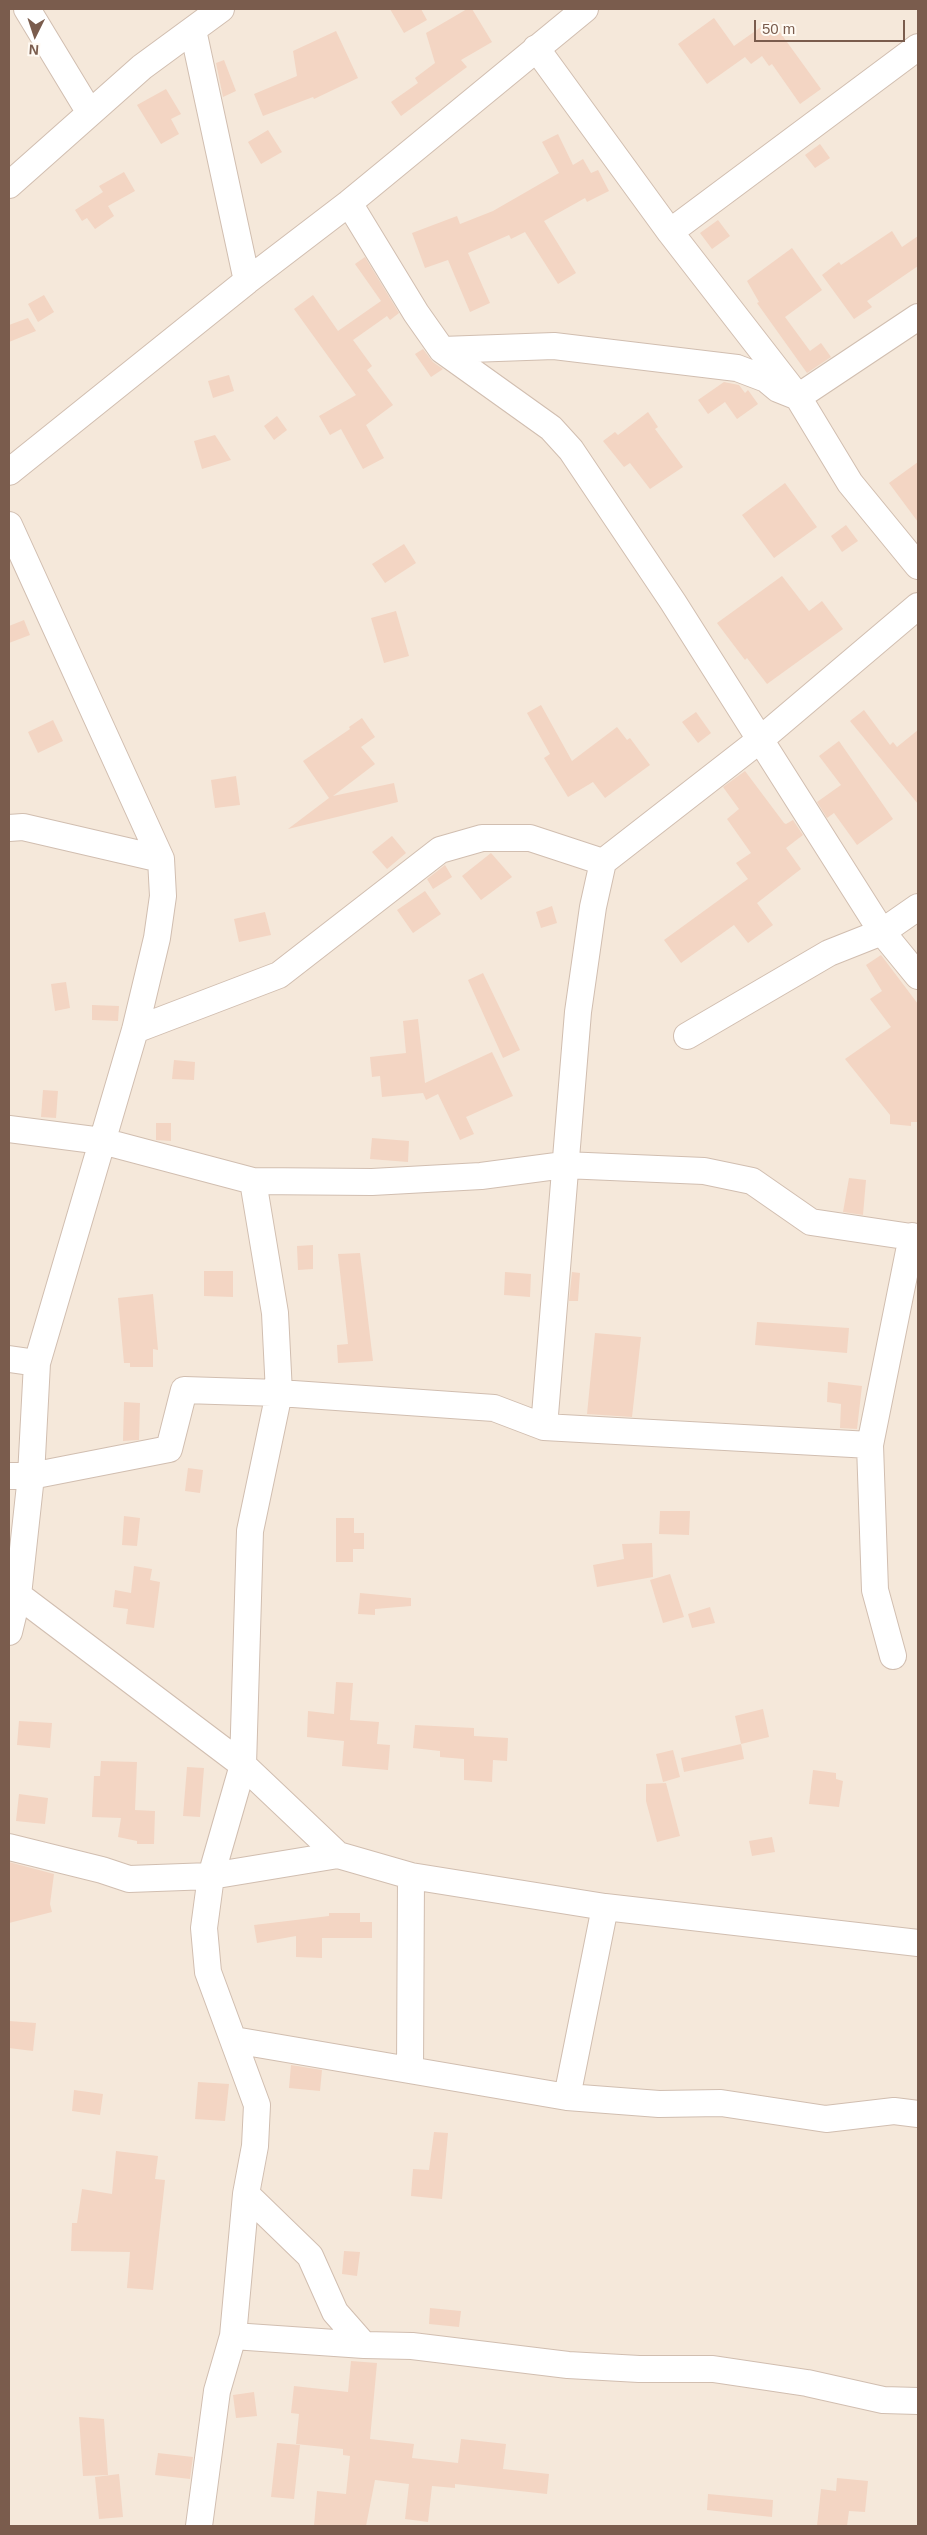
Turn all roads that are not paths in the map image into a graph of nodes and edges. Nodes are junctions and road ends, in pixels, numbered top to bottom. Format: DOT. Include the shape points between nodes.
graph roads {
  1 [pos="27,9"];
  2 [pos="221,9"];
  3 [pos="585,9"];
  4 [pos="193,30"];
  5 [pos="918,47"];
  6 [pos="536,48"];
  7 [pos="90,114"];
  8 [pos="9,185"];
  9 [pos="349,203"];
  10 [pos="670,232"];
  11 [pos="247,281"];
  12 [pos="918,317"];
  13 [pos="442,350"];
  14 [pos="798,397"];
  15 [pos="9,472"];
  16 [pos="9,525"];
  17 [pos="918,566"];
  18 [pos="918,606"];
  19 [pos="761,739"];
  20 [pos="9,828"];
  21 [pos="162,859"];
  22 [pos="603,862"];
  23 [pos="918,907"];
  24 [pos="882,932"];
  25 [pos="918,976"];
  26 [pos="135,1030"];
  27 [pos="687,1036"];
  28 [pos="9,1129"];
  29 [pos="102,1141"];
  30 [pos="564,1165"];
  31 [pos="253,1180"];
  32 [pos="915,1237"];
  33 [pos="9,1359"];
  34 [pos="37,1364"];
  35 [pos="279,1392"];
  36 [pos="544,1427"];
  37 [pos="870,1445"];
  38 [pos="20,1476"];
  39 [pos="18,1596"];
  40 [pos="9,1632"];
  41 [pos="893,1656"];
  42 [pos="243,1764"];
  43 [pos="9,1847"];
  44 [pos="338,1854"];
  45 [pos="212,1876"];
  46 [pos="410,1876"];
  47 [pos="605,1907"];
  48 [pos="918,1943"];
  49 [pos="234,2040"];
  50 [pos="410,2070"];
  51 [pos="567,2096"];
  52 [pos="918,2114"];
  53 [pos="246,2194"];
  54 [pos="233,2336"];
  55 [pos="364,2345"];
  56 [pos="918,2401"];
  57 [pos="199,2526"];
  1 -- 7 [label="street"];
  2 -- 4 [label="street"];
  3 -- 6 [label="street"];
  4 -- 7 [label="street" via="142,67"];
  4 -- 11 [label="street"];
  5 -- 10 [label="street"];
  6 -- 9 [label="street"];
  6 -- 10 [label="street"];
  7 -- 8 [label="street"];
  9 -- 11 [label="street"];
  9 -- 13 [label="street"];
  10 -- 14 [label="street"];
  11 -- 15 [label="street"];
  12 -- 14 [label="street"];
  13 -- 14 [label="street" via="554,346 737,368 766,379 778,389"];
  13 -- 19 [label="street" via="562,439"];
  14 -- 17 [label="street" via="850,483"];
  16 -- 21 [label="street"];
  18 -- 19 [label="street"];
  19 -- 22 [label="street"];
  19 -- 24 [label="street"];
  20 -- 21 [label="street" via="23,827"];
  21 -- 26 [label="street" via="163,896 158,930"];
  22 -- 26 [label="street" via="530,838 482,838 440,850 279,975"];
  22 -- 30 [label="street" via="578,1012"];
  23 -- 24 [label="street"];
  24 -- 25 [label="street"];
  24 -- 27 [label="street" via="829,952"];
  26 -- 29 [label="street"];
  28 -- 29 [label="street"];
  29 -- 31 [label="street"];
  29 -- 34 [label="street"];
  30 -- 31 [label="street" via="481,1176 372,1182"];
  30 -- 32 [label="street" via="704,1171 752,1181 811,1222"];
  30 -- 36 [label="street"];
  31 -- 35 [label="street" via="275,1313"];
  32 -- 37 [label="street"];
  33 -- 34 [label="street"];
  34 -- 38 [label="street"];
  35 -- 36 [label="street" via="494,1408"];
  35 -- 38 [label="street" via="184,1390 169,1449"];
  35 -- 42 [label="street" via="250,1531"];
  36 -- 37 [label="street"];
  37 -- 41 [label="street" via="876,1590"];
  38 -- 39 [label="street"];
  39 -- 40 [label="street"];
  39 -- 42 [label="street"];
  42 -- 44 [label="street"];
  42 -- 45 [label="street"];
  43 -- 45 [label="street" via="128,1879"];
  44 -- 45 [label="street"];
  44 -- 46 [label="street"];
  45 -- 49 [label="street" via="204,1928 208,1972"];
  46 -- 47 [label="street"];
  46 -- 50 [label="street"];
  47 -- 48 [label="street"];
  47 -- 51 [label="street"];
  49 -- 50 [label="street"];
  49 -- 53 [label="street" via="257,2106 255,2146"];
  50 -- 51 [label="street"];
  51 -- 52 [label="street" via="658,2104 722,2103 826,2119 894,2111"];
  53 -- 54 [label="street"];
  53 -- 55 [label="street" via="310,2256 335,2312"];
  54 -- 55 [label="street"];
  54 -- 57 [label="street" via="217,2391"];
  55 -- 56 [label="street" via="412,2346 568,2365 713,2369 807,2383 883,2400"];
}
